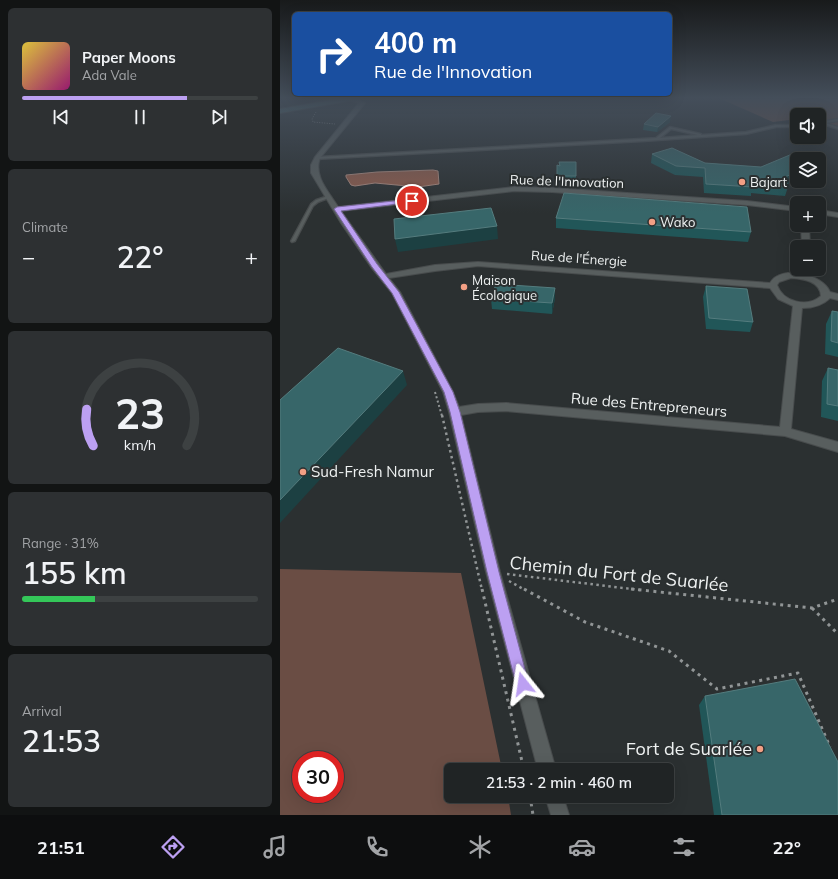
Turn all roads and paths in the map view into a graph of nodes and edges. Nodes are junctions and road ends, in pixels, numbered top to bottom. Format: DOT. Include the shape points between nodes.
graph roads {
  1 [pos="334,137"];
  2 [pos="659,137"];
  3 [pos="689,137"];
  4 [pos="657,139"];
  5 [pos="317,158"];
  6 [pos="329,196"];
  7 [pos="790,208"];
  8 [pos="337,209"];
  9 [pos="826,213"];
  10 [pos="838,215"];
  11 [pos="293,241"];
  12 [pos="790,275"];
  13 [pos="806,276"];
  14 [pos="383,277"];
  15 [pos="774,286"];
  16 [pos="826,294"];
  17 [pos="838,297"];
  18 [pos="798,304"];
  19 [pos="434,390"];
  20 [pos="455,412"];
  21 [pos="785,432"];
  22 [pos="838,447"];
  23 [pos="493,572"];
  24 [pos="838,599"];
  25 [pos="812,608"];
  26 [pos="838,634"];
  27 [pos="832,751"];
  28 [pos="522,763"];
  29 [pos="545,763"];
  30 [pos="531,803"];
  31 [pos="556,803"];
  32 [pos="533,815"];
  33 [pos="560,815"];
  1 -- 5 [label="street"];
  2 -- 4 [label="lane"];
  3 -- 4 [label="lane"];
  4 -- 5 [label="lane"];
  5 -- 6 [label="street" via="314,173"];
  6 -- 8 [label="street"];
  6 -- 11 [label="lane" via="312,205"];
  7 -- 8 [label="street, Rue de l'Innovation" via="560,190 514,190"];
  8 -- 14 [label="street"];
  9 -- 10 [label="street"];
  12 -- 15 [label="street" via="776,280"];
  13 -- 16 [label="street" via="820,284"];
  14 -- 15 [label="street, Rue de l'Énergie" via="478,264"];
  14 -- 20 [label="street" via="396,292 448,392"];
  15 -- 18 [label="street" via="780,297"];
  16 -- 17 [label="street"];
  16 -- 18 [label="street" via="819,303"];
  18 -- 21 [label="street"];
  19 -- 28 [label="path" via="444,422"];
  20 -- 21 [label="street, Rue des Entrepreneurs" via="506,407"];
  20 -- 23 [label="street"];
  21 -- 22 [label="street, Rue des Entrepreneurs"];
  23 -- 25 [label="path, Chemin du Fort de Suarlée"];
  23 -- 27 [label="path, Chemin du Fort de Suarlée" via="585,622 669,652 717,689 798,673"];
  23 -- 29 [label="street"];
  24 -- 25 [label="path, Chemin du Fort de Suarlée"];
  25 -- 26 [label="path"];
  30 -- 32 [label="path"];
  31 -- 33 [label="street"];
}
